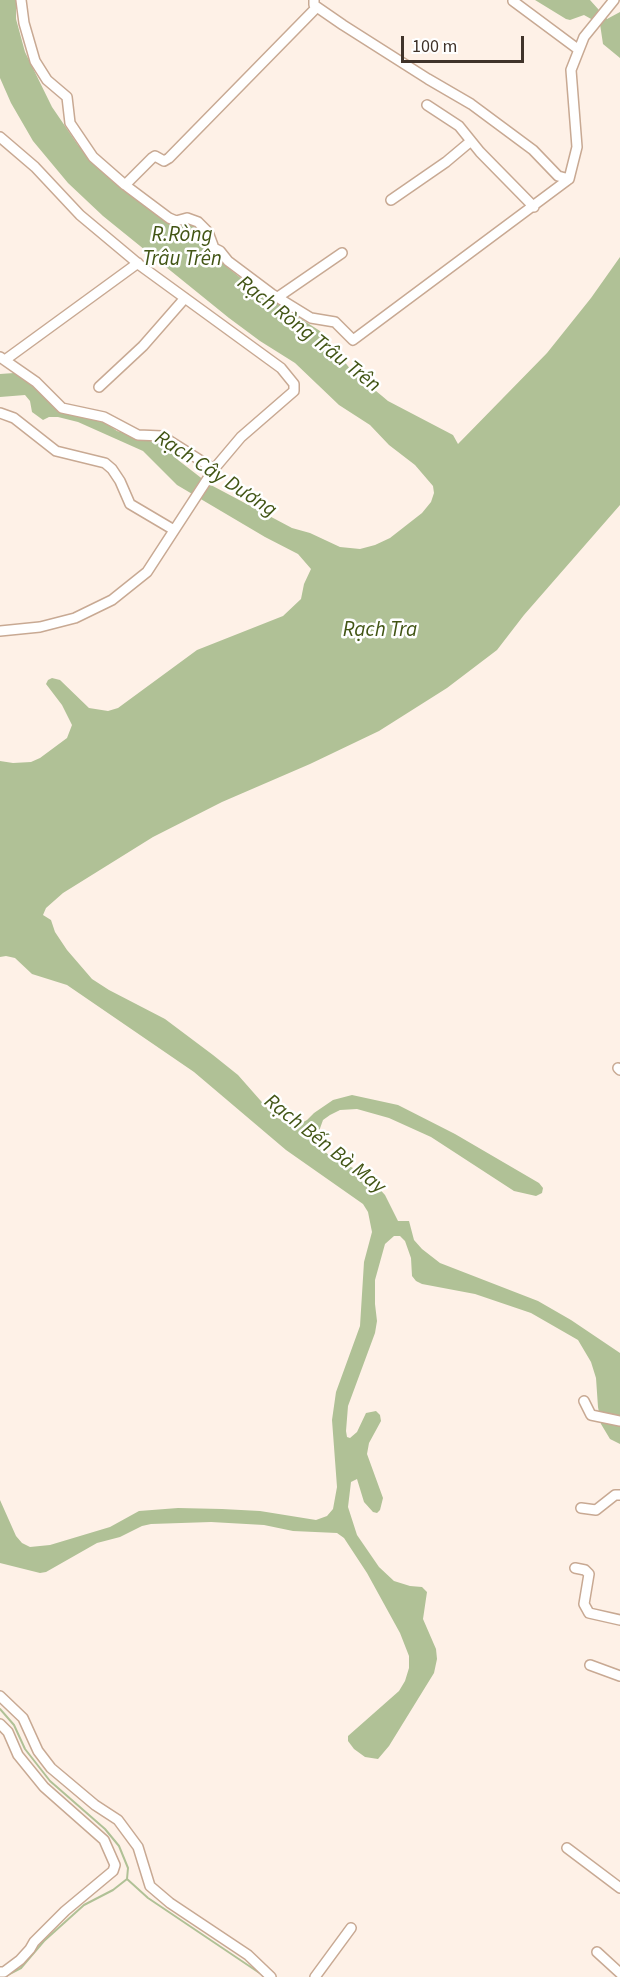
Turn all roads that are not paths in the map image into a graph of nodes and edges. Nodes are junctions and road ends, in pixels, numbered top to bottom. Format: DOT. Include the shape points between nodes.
graph roads {
  1 [pos="21,0"];
  2 [pos="614,0"];
  3 [pos="513,1"];
  4 [pos="315,3"];
  5 [pos="579,50"];
  6 [pos="428,105"];
  7 [pos="0,137"];
  8 [pos="471,141"];
  9 [pos="568,179"];
  10 [pos="125,185"];
  11 [pos="391,200"];
  12 [pos="534,207"];
  13 [pos="342,253"];
  14 [pos="138,263"];
  15 [pos="278,297"];
  16 [pos="185,298"];
  17 [pos="3,359"];
  18 [pos="99,387"];
  19 [pos="0,413"];
  20 [pos="213,471"];
  21 [pos="174,530"];
  22 [pos="0,631"];
  23 [pos="584,1401"];
  24 [pos="620,1421"];
  25 [pos="620,1495"];
  26 [pos="581,1508"];
  27 [pos="575,1568"];
  28 [pos="620,1620"];
  29 [pos="590,1665"];
  30 [pos="620,1676"];
  31 [pos="0,1696"];
  32 [pos="0,1724"];
  33 [pos="567,1848"];
  34 [pos="620,1888"];
  35 [pos="351,1928"];
  36 [pos="597,1952"];
  37 [pos="0,1972"];
  38 [pos="620,1973"];
  39 [pos="271,1977"];
  40 [pos="315,1977"];
  1 -- 10 [label="street" via="35,61 47,80 67,97 70,123 87,149"];
  2 -- 5 [label="street" via="584,37"];
  3 -- 5 [label="street"];
  4 -- 9 [label="street" via="471,104 534,150 558,176"];
  4 -- 10 [label="street" via="169,158 164,161 155,156"];
  5 -- 9 [label="street" via="571,79 577,147"];
  6 -- 8 [label="street" via="459,126"];
  7 -- 14 [label="street" via="80,215"];
  8 -- 11 [label="street"];
  8 -- 12 [label="street"];
  9 -- 12 [label="street"];
  10 -- 15 [label="street" via="172,220 187,218 205,227 215,249"];
  12 -- 15 [label="street" via="355,339 335,322 311,318"];
  13 -- 15 [label="street"];
  14 -- 16 [label="street"];
  14 -- 17 [label="street"];
  16 -- 18 [label="street" via="143,346"];
  16 -- 20 [label="street" via="281,368 294,384 294,392 241,437"];
  17 -- 20 [label="street" via="36,382 62,408 104,417 138,435 162,436"];
  19 -- 21 [label="street" via="14,418 56,451 105,463 120,481 130,504"];
  20 -- 21 [label="street"];
  21 -- 22 [label="street" via="147,572 112,600 75,618"];
  23 -- 24 [label="street" via="591,1415"];
  25 -- 26 [label="street" via="596,1510"];
  27 -- 28 [label="street" via="589,1574 584,1604 589,1613"];
  29 -- 30 [label="street"];
  31 -- 39 [label="street" via="23,1718 38,1751 51,1768 118,1820 138,1847 150,1886 248,1954"];
  32 -- 37 [label="street" via="44,1787 104,1840 115,1865 20,1960"];
  33 -- 34 [label="street"];
  35 -- 40 [label="street"];
  36 -- 38 [label="street"];
}
